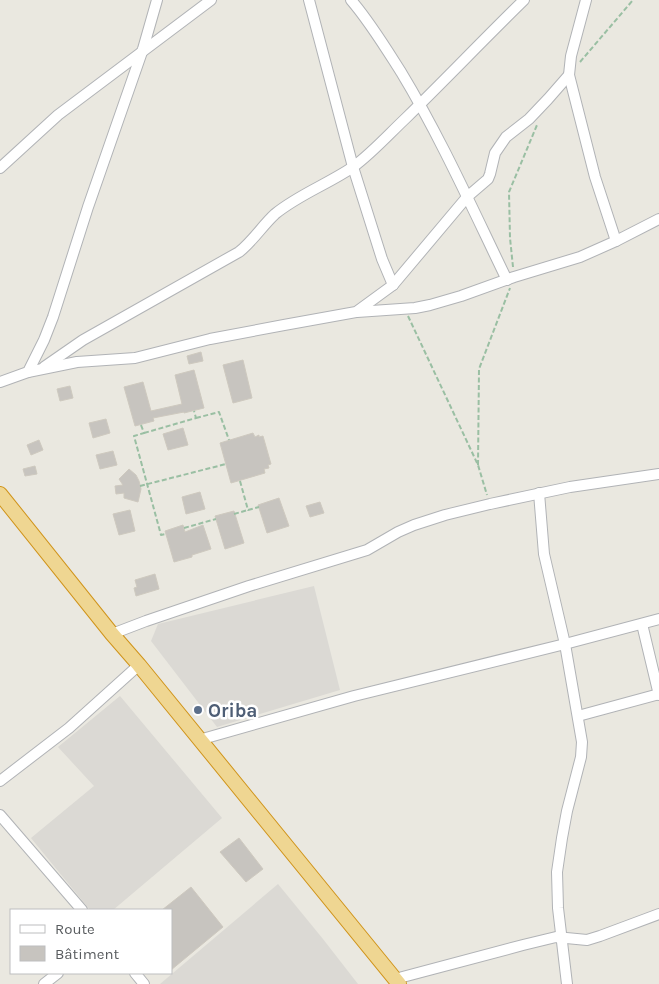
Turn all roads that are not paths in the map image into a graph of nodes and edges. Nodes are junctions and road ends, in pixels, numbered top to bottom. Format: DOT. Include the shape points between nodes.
graph roads {
  1 [pos="157,0"];
  2 [pos="211,0"];
  3 [pos="309,0"];
  4 [pos="351,0"];
  5 [pos="524,0"];
  6 [pos="586,0"];
  7 [pos="141,52"];
  8 [pos="569,75"];
  9 [pos="420,104"];
  10 [pos="353,167"];
  11 [pos="0,168"];
  12 [pos="466,197"];
  13 [pos="659,219"];
  14 [pos="616,241"];
  15 [pos="507,280"];
  16 [pos="393,284"];
  17 [pos="356,312"];
  18 [pos="34,371"];
  19 [pos="0,382"];
  20 [pos="659,474"];
  21 [pos="539,493"];
  22 [pos="0,494"];
  23 [pos="659,619"];
  24 [pos="642,624"];
  25 [pos="112,634"];
  26 [pos="565,644"];
  27 [pos="139,666"];
  28 [pos="659,694"];
  29 [pos="578,716"];
  30 [pos="199,740"];
  31 [pos="0,781"];
  32 [pos="0,815"];
  33 [pos="81,909"];
  34 [pos="659,914"];
  35 [pos="561,936"];
  36 [pos="57,974"];
  37 [pos="136,974"];
  38 [pos="397,982"];
  39 [pos="44,984"];
  40 [pos="144,984"];
  41 [pos="566,984"];
  1 -- 7 [label="street"];
  2 -- 7 [label="street"];
  3 -- 10 [label="street"];
  4 -- 9 [label="street" via="384,45"];
  5 -- 9 [label="street"];
  6 -- 8 [label="street"];
  7 -- 11 [label="street" via="58,115"];
  7 -- 18 [label="street"];
  8 -- 12 [label="street" via="529,119 506,137 495,152 488,179"];
  8 -- 14 [label="street" via="595,177"];
  9 -- 10 [label="street"];
  9 -- 12 [label="street"];
  10 -- 16 [label="street"];
  10 -- 18 [label="street" via="277,213 238,252"];
  12 -- 15 [label="street"];
  12 -- 16 [label="street"];
  13 -- 14 [label="street"];
  14 -- 15 [label="street" via="580,257"];
  15 -- 17 [label="street" via="438,303"];
  16 -- 17 [label="street"];
  17 -- 18 [label="street" via="210,339 135,358 77,362"];
  18 -- 19 [label="street"];
  20 -- 21 [label="street"];
  21 -- 25 [label="street" via="414,524 367,550 249,586"];
  21 -- 26 [label="street" via="544,554"];
  22 -- 25 [label="highway"];
  23 -- 24 [label="street"];
  24 -- 26 [label="street"];
  24 -- 28 [label="street"];
  25 -- 27 [label="highway"];
  26 -- 29 [label="street"];
  26 -- 30 [label="street" via="354,696"];
  27 -- 30 [label="highway"];
  27 -- 31 [label="street" via="69,728"];
  28 -- 29 [label="street"];
  29 -- 35 [label="street" via="581,757 567,811 557,872"];
  30 -- 38 [label="highway"];
  32 -- 33 [label="street"];
  34 -- 35 [label="street" via="587,940"];
  35 -- 38 [label="street"];
  35 -- 41 [label="street"];
  36 -- 39 [label="street"];
  37 -- 40 [label="street"];
}
